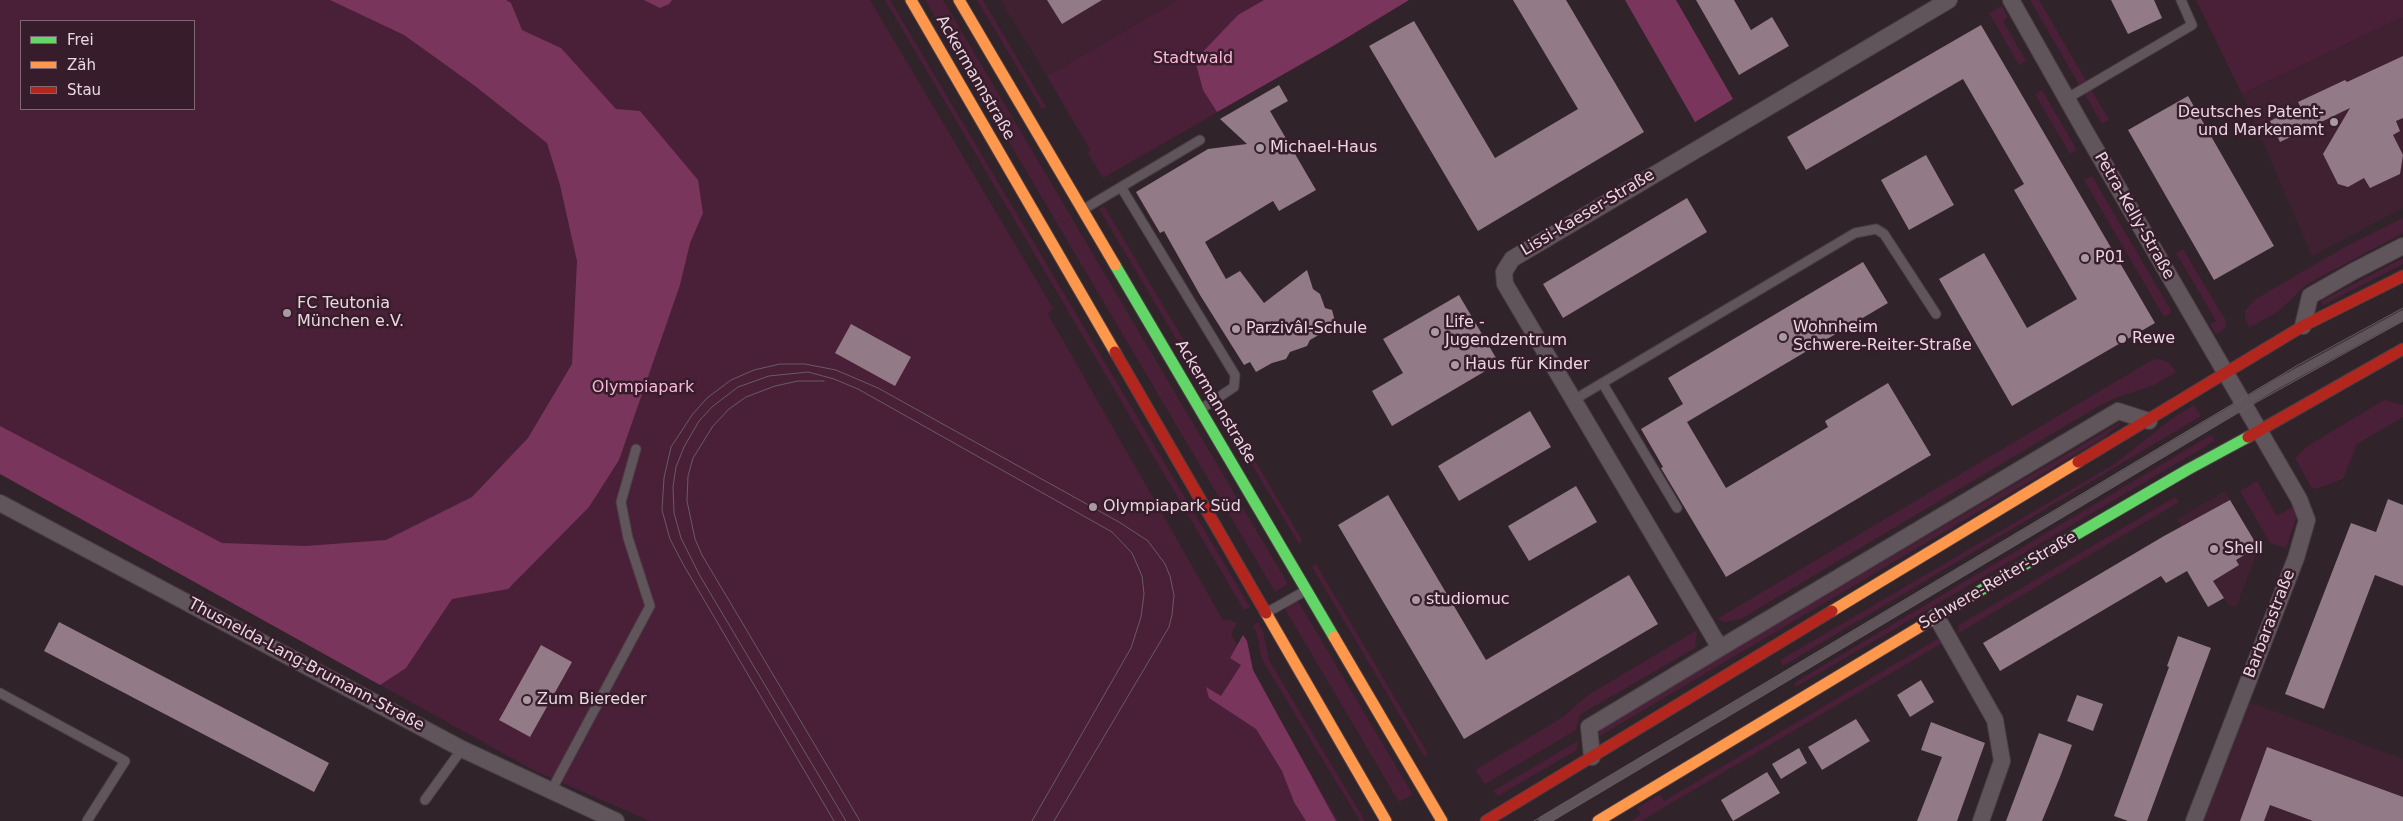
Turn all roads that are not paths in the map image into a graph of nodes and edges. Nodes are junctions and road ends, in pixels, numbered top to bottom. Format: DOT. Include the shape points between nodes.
graph roads {
  1 [pos="911,0"];
  2 [pos="959,0"];
  3 [pos="1949,0"];
  4 [pos="2011,0"];
  5 [pos="2181,0"];
  6 [pos="2066,99"];
  7 [pos="1200,140"];
  8 [pos="1121,187"];
  9 [pos="1083,210"];
  10 [pos="2403,246"];
  11 [pos="2403,276"];
  12 [pos="1936,314"];
  13 [pos="2403,314"];
  14 [pos="2303,326"];
  15 [pos="2403,350"];
  16 [pos="2225,373"];
  17 [pos="1603,384"];
  18 [pos="1572,401"];
  19 [pos="2244,404"];
  20 [pos="1201,409"];
  21 [pos="2149,421"];
  22 [pos="2260,431"];
  23 [pos="636,449"];
  24 [pos="0,503"];
  25 [pos="1677,508"];
  26 [pos="1307,589"];
  27 [pos="1266,613"];
  28 [pos="1936,616"];
  29 [pos="1720,648"];
  30 [pos="0,693"];
  31 [pos="462,749"];
  32 [pos="1592,757"];
  33 [pos="551,791"];
  34 [pos="425,800"];
  35 [pos="87,821"];
  36 [pos="616,821"];
  37 [pos="1386,821"];
  38 [pos="1442,821"];
  39 [pos="1486,821"];
  40 [pos="1543,821"];
  41 [pos="1598,821"];
  42 [pos="1981,821"];
  43 [pos="2194,821"];
  1 -- 27 [label="main road, Ackermannstraße"];
  2 -- 9 [label="main road, Ackermannstraße"];
  3 -- 18 [label="street, Lissi-Kaeser-Straße" via="1512,259 1504,272 1505,284"];
  4 -- 6 [label="street, Petra-Kelly-Straße"];
  5 -- 6 [label="lane" via="2192,24"];
  6 -- 16 [label="street, Petra-Kelly-Straße"];
  7 -- 8 [label="lane"];
  8 -- 9 [label="lane"];
  8 -- 20 [label="lane" via="1235,374 1234,387"];
  9 -- 20 [label="main road, Ackermannstraße"];
  10 -- 14 [label="street" via="2310,296"];
  11 -- 14 [label="main road"];
  12 -- 17 [label="lane" via="1884,234 1876,229 1869,230 1855,234"];
  13 -- 19 [label="lane"];
  14 -- 16 [label="main road"];
  15 -- 22 [label="main road, Schwere-Reiter-Straße"];
  16 -- 19 [label="street, Petra-Kelly-Straße"];
  16 -- 21 [label="main road"];
  17 -- 18 [label="lane"];
  17 -- 25 [label="lane"];
  18 -- 29 [label="street, Lissi-Kaeser-Straße"];
  19 -- 22 [label="street, Petra-Kelly-Straße"];
  19 -- 40 [label="lane"];
  20 -- 26 [label="main road, Ackermannstraße"];
  21 -- 29 [label="street" via="2118,411"];
  21 -- 32 [label="main road"];
  22 -- 28 [label="main road, Schwere-Reiter-Straße"];
  22 -- 43 [label="street, Barbarastraße" via="2299,499 2307,520 2306,530"];
  23 -- 33 [label="lane" via="620,502 650,606"];
  24 -- 31 [label="street, Thusnelda-Lang-Brumann-Straße"];
  26 -- 27 [label="lane"];
  26 -- 38 [label="main road, Ackermannstraße"];
  27 -- 37 [label="main road, Ackermannstraße"];
  28 -- 41 [label="main road, Schwere-Reiter-Straße"];
  28 -- 42 [label="street" via="1995,720 2002,761"];
  29 -- 32 [label="street" via="1589,728"];
  30 -- 35 [label="lane" via="124,761"];
  31 -- 33 [label="street, Thusnelda-Lang-Brumann-Straße"];
  31 -- 34 [label="lane"];
  32 -- 39 [label="main road"];
  33 -- 36 [label="street, Thusnelda-Lang-Brumann-Straße"];
}
